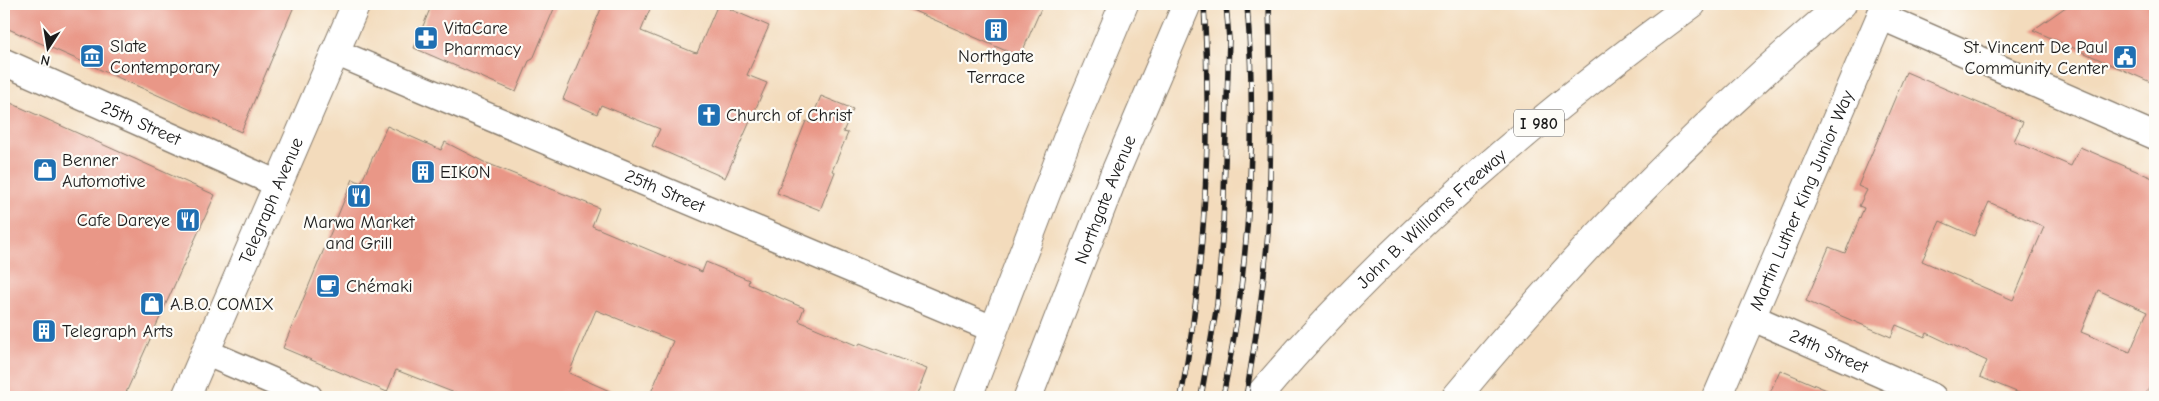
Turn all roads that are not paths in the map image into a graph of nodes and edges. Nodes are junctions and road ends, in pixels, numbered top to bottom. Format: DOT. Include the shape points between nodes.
graph roads {
  1 [pos="356,4"];
  2 [pos="1124,4"];
  3 [pos="1187,4"];
  4 [pos="1692,4"];
  5 [pos="1842,4"];
  6 [pos="1883,10"];
  7 [pos="336,52"];
  8 [pos="4,62"];
  9 [pos="2155,136"];
  10 [pos="278,184"];
  11 [pos="1751,318"];
  12 [pos="993,329"];
  13 [pos="206,352"];
  14 [pos="186,397"];
  15 [pos="309,397"];
  16 [pos="968,397"];
  17 [pos="1028,397"];
  18 [pos="1258,397"];
  19 [pos="1456,397"];
  20 [pos="1717,397"];
  21 [pos="1933,397"];
  1 -- 7 [label="main road, Telegraph Avenue"];
  2 -- 12 [label="main road" via="1067,138"];
  3 -- 17 [label="main road, Northgate Avenue" via="1114,175"];
  4 -- 18 [label="main road, John B. Williams Freeway / I 980" via="1515,142 1394,252"];
  5 -- 19 [label="main road" via="1740,93 1638,193 1524,317"];
  6 -- 9 [label="street"];
  6 -- 11 [label="main road, Martin Luther King Junior Way"];
  7 -- 10 [label="main road, Telegraph Avenue"];
  7 -- 12 [label="street, 25th Street"];
  8 -- 10 [label="street, 25th Street"];
  10 -- 13 [label="main road, Telegraph Avenue"];
  11 -- 20 [label="main road, Martin Luther King Junior Way"];
  11 -- 21 [label="street, 24th Street"];
  12 -- 16 [label="main road"];
  13 -- 14 [label="main road, Telegraph Avenue"];
  13 -- 15 [label="street"];
}
